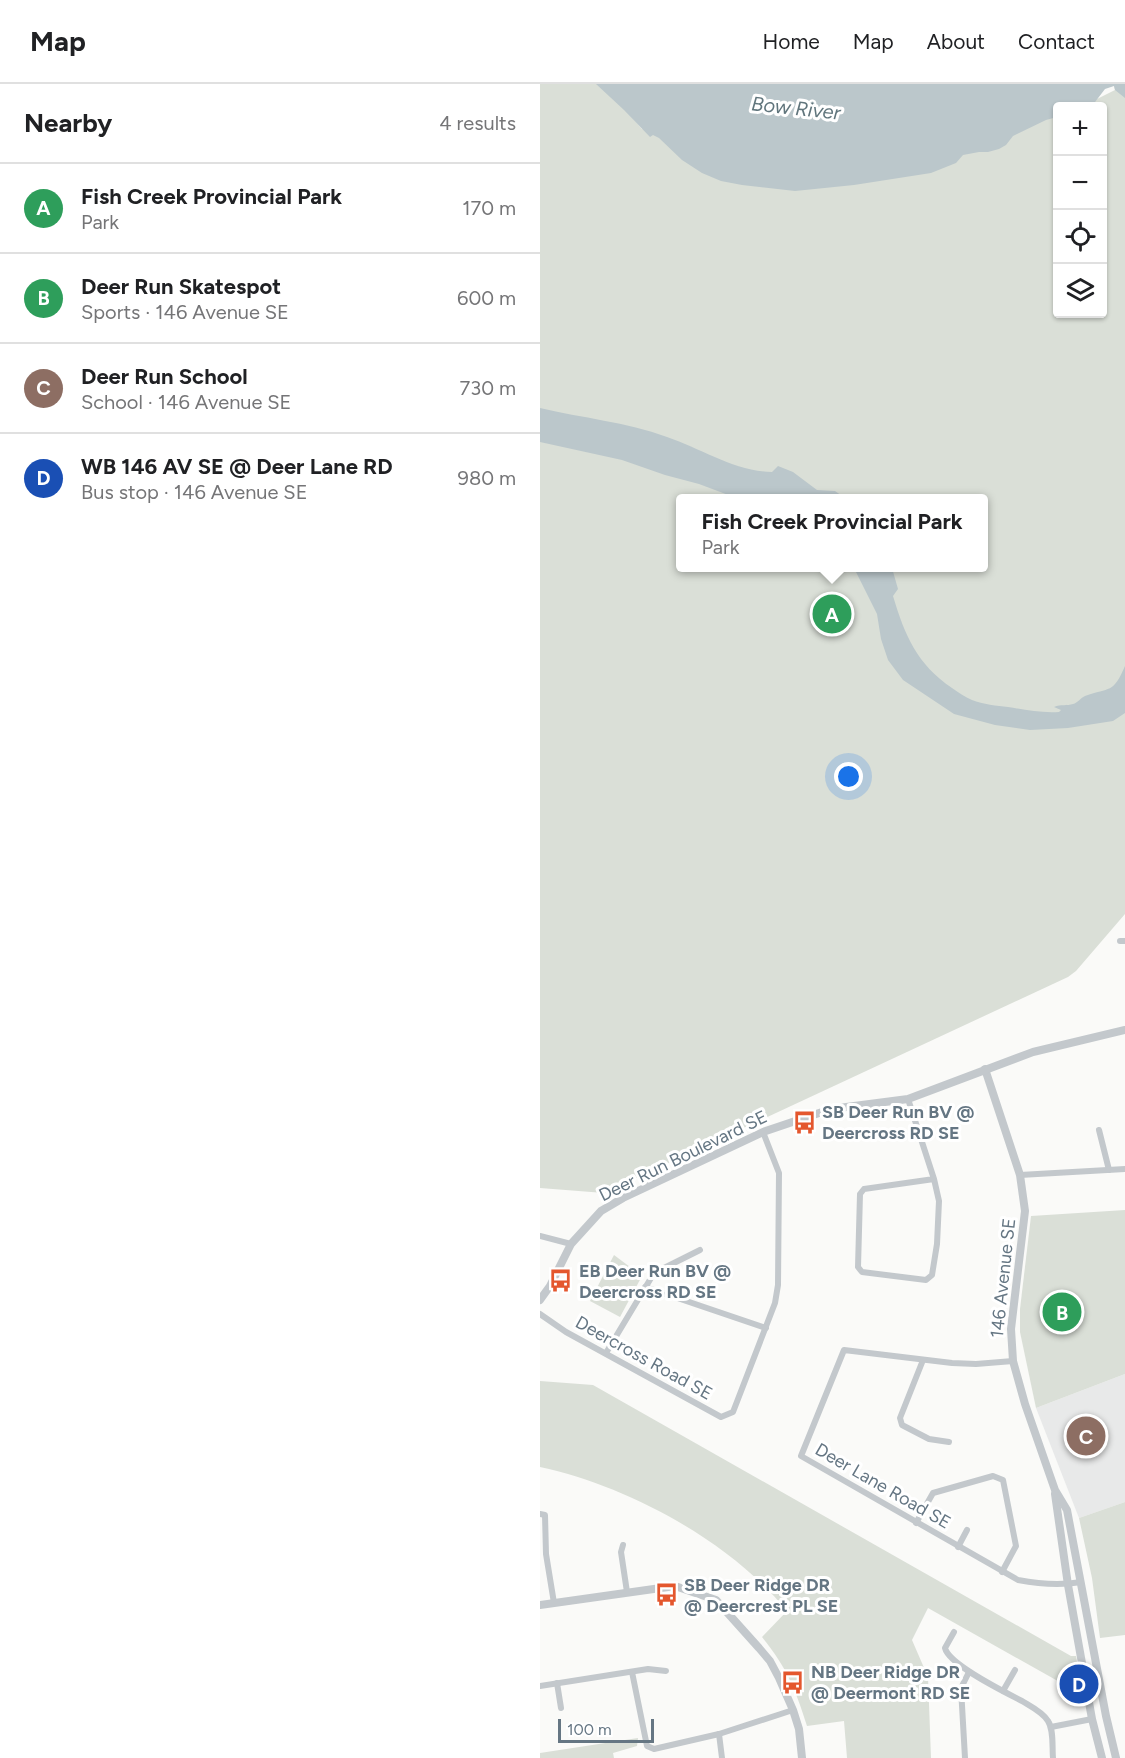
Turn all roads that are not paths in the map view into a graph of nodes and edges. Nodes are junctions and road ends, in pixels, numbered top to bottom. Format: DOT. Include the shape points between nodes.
graph roads {
  1 [pos="1125,1030"];
  2 [pos="985,1069"];
  3 [pos="908,1100"];
  4 [pos="1099,1130"];
  5 [pos="763,1132"];
  6 [pos="1125,1169"];
  7 [pos="1109,1170"];
  8 [pos="1020,1175"];
  9 [pos="934,1179"];
  10 [pos="540,1236"];
  11 [pos="571,1244"];
  12 [pos="700,1250"];
  13 [pos="645,1287"];
  14 [pos="540,1300"];
  15 [pos="540,1314"];
  16 [pos="766,1328"];
  17 [pos="606,1353"];
  18 [pos="923,1360"];
  19 [pos="1013,1360"];
  20 [pos="949,1442"];
  21 [pos="1055,1490"];
  22 [pos="540,1514"];
  23 [pos="916,1523"];
  24 [pos="967,1530"];
  25 [pos="623,1545"];
  26 [pos="958,1547"];
  27 [pos="1002,1572"];
  28 [pos="1081,1582"];
  29 [pos="1068,1585"];
  30 [pos="627,1592"];
  31 [pos="554,1603"];
  32 [pos="540,1605"];
  33 [pos="954,1632"];
  34 [pos="666,1671"];
  35 [pos="1015,1671"];
  36 [pos="632,1672"];
  37 [pos="969,1672"];
  38 [pos="557,1683"];
  39 [pos="540,1686"];
  40 [pos="1003,1691"];
  41 [pos="561,1708"];
  42 [pos="793,1710"];
  43 [pos="1092,1719"];
  44 [pos="1051,1727"];
  45 [pos="719,1734"];
  46 [pos="722,1758"];
  47 [pos="802,1758"];
  48 [pos="965,1758"];
  49 [pos="1053,1758"];
  50 [pos="1102,1758"];
  51 [pos="1116,1758"];
  1 -- 2 [label="street, Deer Run Boulevard SE" via="1033,1052"];
  2 -- 3 [label="street, Deer Run Boulevard SE"];
  2 -- 8 [label="street, 146 Avenue SE"];
  3 -- 5 [label="street, Deer Run Boulevard SE" via="831,1109"];
  3 -- 9 [label="street"];
  4 -- 7 [label="street"];
  5 -- 11 [label="street, Deer Run Boulevard SE" via="623,1198 601,1211"];
  5 -- 16 [label="street, Deercross Road SE" via="779,1173 777,1285"];
  6 -- 7 [label="street"];
  7 -- 8 [label="street"];
  8 -- 19 [label="street, 146 Avenue SE" via="1025,1211 1011,1329"];
  9 -- 9 [label="street" via="939,1201 932,1275 926,1280 862,1272 858,1267 860,1194 864,1189"];
  10 -- 11 [label="street"];
  11 -- 14 [label="street, Deer Run Boulevard SE"];
  12 -- 13 [label="street" via="654,1273"];
  13 -- 16 [label="street"];
  13 -- 17 [label="street"];
  15 -- 17 [label="street, Deercross Road SE"];
  16 -- 17 [label="street, Deercross Road SE" via="733,1412 721,1417"];
  18 -- 19 [label="street, Deer Lane Road SE" via="976,1364"];
  18 -- 20 [label="street" via="900,1418 902,1425 929,1439"];
  18 -- 23 [label="street, Deer Lane Road SE" via="844,1350 801,1456"];
  19 -- 21 [label="street, 146 Avenue SE"];
  21 -- 28 [label="street, 146 Avenue SE" via="1066,1510"];
  21 -- 29 [label="street, 146 Avenue SE"];
  22 -- 31 [label="street" via="545,1515"];
  23 -- 26 [label="street, Deer Lane Road SE"];
  23 -- 27 [label="street" via="933,1493 993,1476 1003,1480 1016,1545"];
  24 -- 26 [label="street"];
  25 -- 30 [label="street"];
  26 -- 27 [label="street, Deer Lane Road SE"];
  27 -- 29 [label="street, Deer Lane Road SE" via="1032,1583"];
  28 -- 29 [label="street, Deer Lane Road SE"];
  28 -- 51 [label="street, 146 Avenue SE"];
  29 -- 43 [label="street, 146 Avenue SE"];
  30 -- 31 [label="street"];
  30 -- 42 [label="street" via="675,1586 716,1600 770,1661"];
  31 -- 32 [label="street"];
  33 -- 37 [label="street" via="945,1648 946,1655"];
  34 -- 36 [label="street"];
  35 -- 40 [label="street"];
  36 -- 38 [label="street"];
  36 -- 45 [label="street" via="647,1746 654,1749"];
  37 -- 40 [label="street"];
  37 -- 48 [label="street" via="961,1688"];
  38 -- 39 [label="street"];
  38 -- 41 [label="street"];
  40 -- 44 [label="street" via="1034,1708"];
  42 -- 45 [label="street"];
  42 -- 47 [label="street"];
  43 -- 44 [label="street"];
  43 -- 50 [label="street, 146 Avenue SE"];
  44 -- 49 [label="street"];
  45 -- 46 [label="street"];
}
